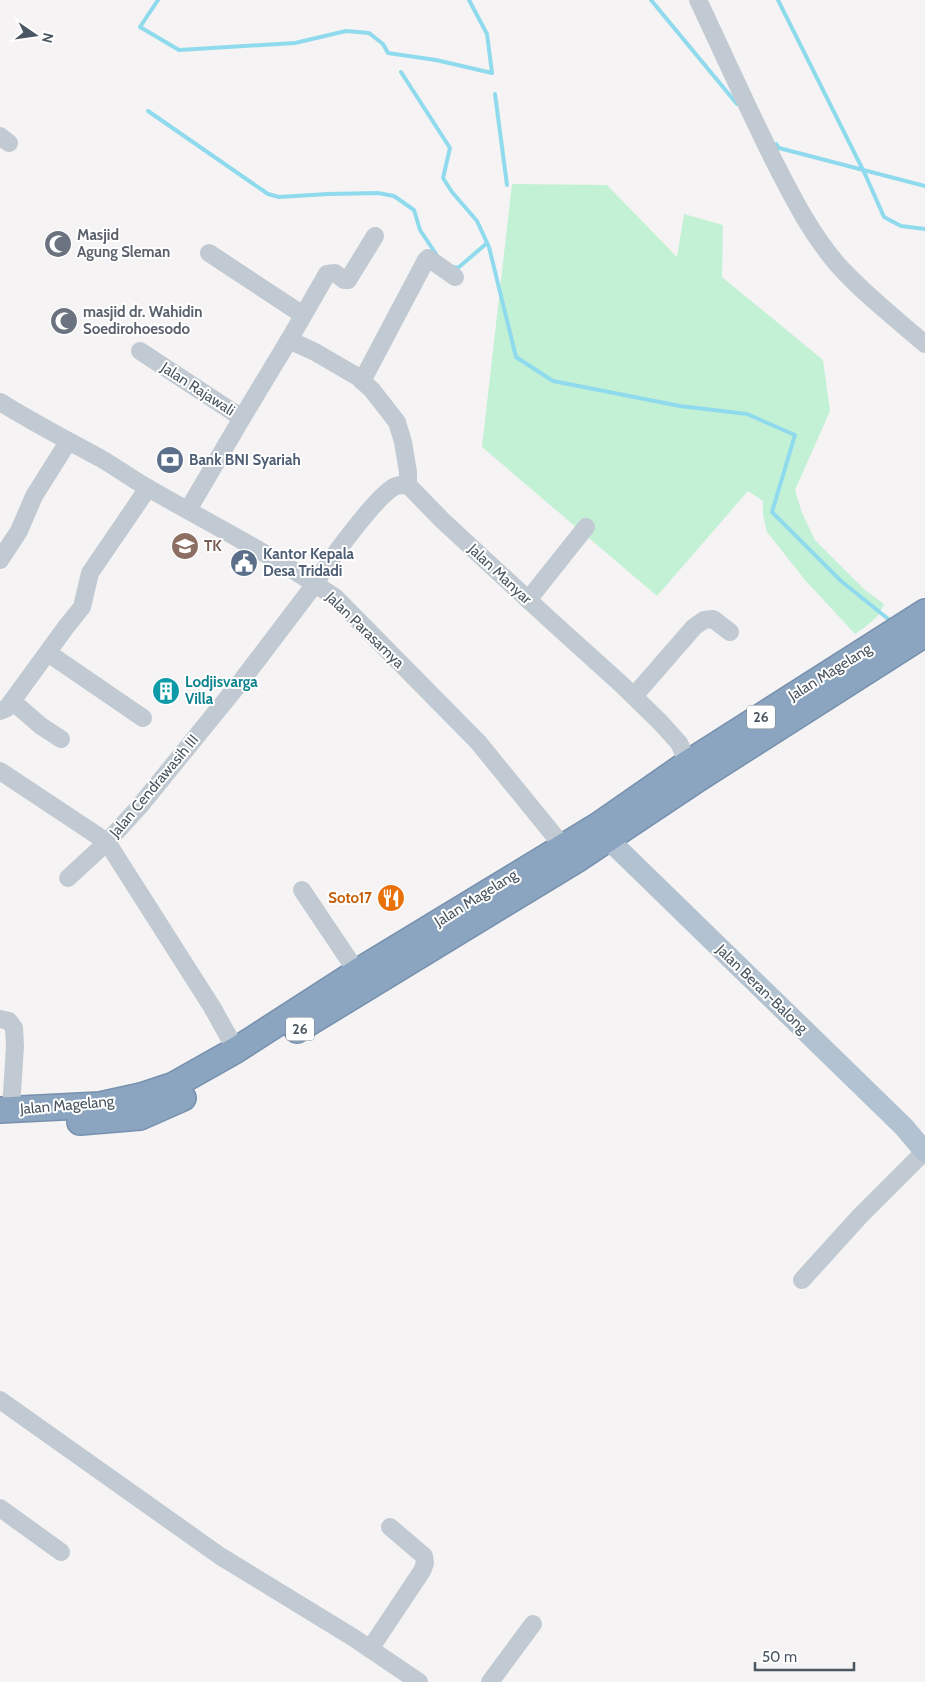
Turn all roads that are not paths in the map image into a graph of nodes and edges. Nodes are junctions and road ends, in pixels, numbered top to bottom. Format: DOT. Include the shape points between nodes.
graph roads {
  1 [pos="698,0"];
  2 [pos="376,236"];
  3 [pos="209,253"];
  4 [pos="455,276"];
  5 [pos="303,315"];
  6 [pos="289,340"];
  7 [pos="925,344"];
  8 [pos="140,352"];
  9 [pos="362,381"];
  10 [pos="0,402"];
  11 [pos="242,418"];
  12 [pos="68,442"];
  13 [pos="408,484"];
  14 [pos="148,488"];
  15 [pos="188,510"];
  16 [pos="586,527"];
  17 [pos="0,560"];
  18 [pos="315,584"];
  19 [pos="528,600"];
  20 [pos="925,612"];
  21 [pos="730,632"];
  22 [pos="925,634"];
  23 [pos="48,653"];
  24 [pos="634,696"];
  25 [pos="6,706"];
  26 [pos="143,718"];
  27 [pos="61,739"];
  28 [pos="688,763"];
  29 [pos="0,771"];
  30 [pos="603,832"];
  31 [pos="107,842"];
  32 [pos="569,853"];
  33 [pos="68,878"];
  34 [pos="302,890"];
  35 [pos="357,972"];
  36 [pos="0,1018"];
  37 [pos="236,1050"];
  38 [pos="4,1115"];
  39 [pos="925,1152"];
  40 [pos="802,1280"];
  41 [pos="0,1400"];
  42 [pos="0,1508"];
  43 [pos="390,1526"];
  44 [pos="62,1552"];
  45 [pos="533,1624"];
  46 [pos="370,1649"];
  47 [pos="419,1682"];
  48 [pos="490,1682"];
  1 -- 7 [label="street" via="757,128 816,236 860,288"];
  2 -- 5 [label="street" via="348,280 335,273 327,274"];
  3 -- 5 [label="street"];
  4 -- 9 [label="street" via="428,258 426,260"];
  5 -- 6 [label="street"];
  6 -- 9 [label="street"];
  6 -- 11 [label="street"];
  8 -- 11 [label="street, Jalan Rajawali"];
  9 -- 13 [label="street" via="397,422"];
  10 -- 12 [label="street, Jalan Parasamya"];
  11 -- 15 [label="street, Jalan Rajawali"];
  12 -- 14 [label="street, Jalan Parasamya"];
  12 -- 17 [label="street"];
  13 -- 18 [label="street" via="396,486 380,498"];
  13 -- 19 [label="street, Jalan Manyar"];
  14 -- 15 [label="street, Jalan Parasamya"];
  14 -- 23 [label="street" via="90,573 82,607"];
  15 -- 18 [label="street, Jalan Parasamya"];
  16 -- 19 [label="street"];
  18 -- 31 [label="street, Jalan Cendrawasih III" via="239,684"];
  18 -- 32 [label="street, Jalan Parasamya" via="336,598 478,742"];
  19 -- 24 [label="street, Jalan Manyar"];
  20 -- 28 [label="highway, Jalan Magelang / 26"];
  21 -- 24 [label="street" via="713,619 704,620 694,627"];
  22 -- 30 [label="highway, Jalan Magelang / 26" via="708,772"];
  23 -- 25 [label="street"];
  23 -- 26 [label="street"];
  24 -- 28 [label="street, Jalan Manyar" via="679,743"];
  25 -- 27 [label="street"];
  28 -- 30 [label="highway, Jalan Magelang / 26"];
  29 -- 31 [label="street"];
  30 -- 32 [label="highway, Jalan Magelang / 26"];
  30 -- 39 [label="main road, Jalan Beran-Balong" via="904,1127"];
  31 -- 33 [label="street"];
  31 -- 37 [label="street, Jalan Cendrawasih III"];
  32 -- 35 [label="highway, Jalan Magelang / 26"];
  32 -- 38 [label="highway, Jalan Magelang / 26" via="227,1073 176,1101 140,1117 105,1121"];
  34 -- 35 [label="street"];
  35 -- 37 [label="highway, Jalan Magelang / 26"];
  36 -- 38 [label="street" via="9,1021 14,1028 15,1046"];
  37 -- 38 [label="highway, Jalan Magelang / 26" via="174,1085 142,1096 100,1105"];
  39 -- 40 [label="street" via="860,1216"];
  41 -- 46 [label="street" via="220,1556"];
  42 -- 44 [label="street"];
  43 -- 46 [label="street" via="424,1556 425,1563"];
  45 -- 48 [label="street"];
  46 -- 47 [label="street"];
}
